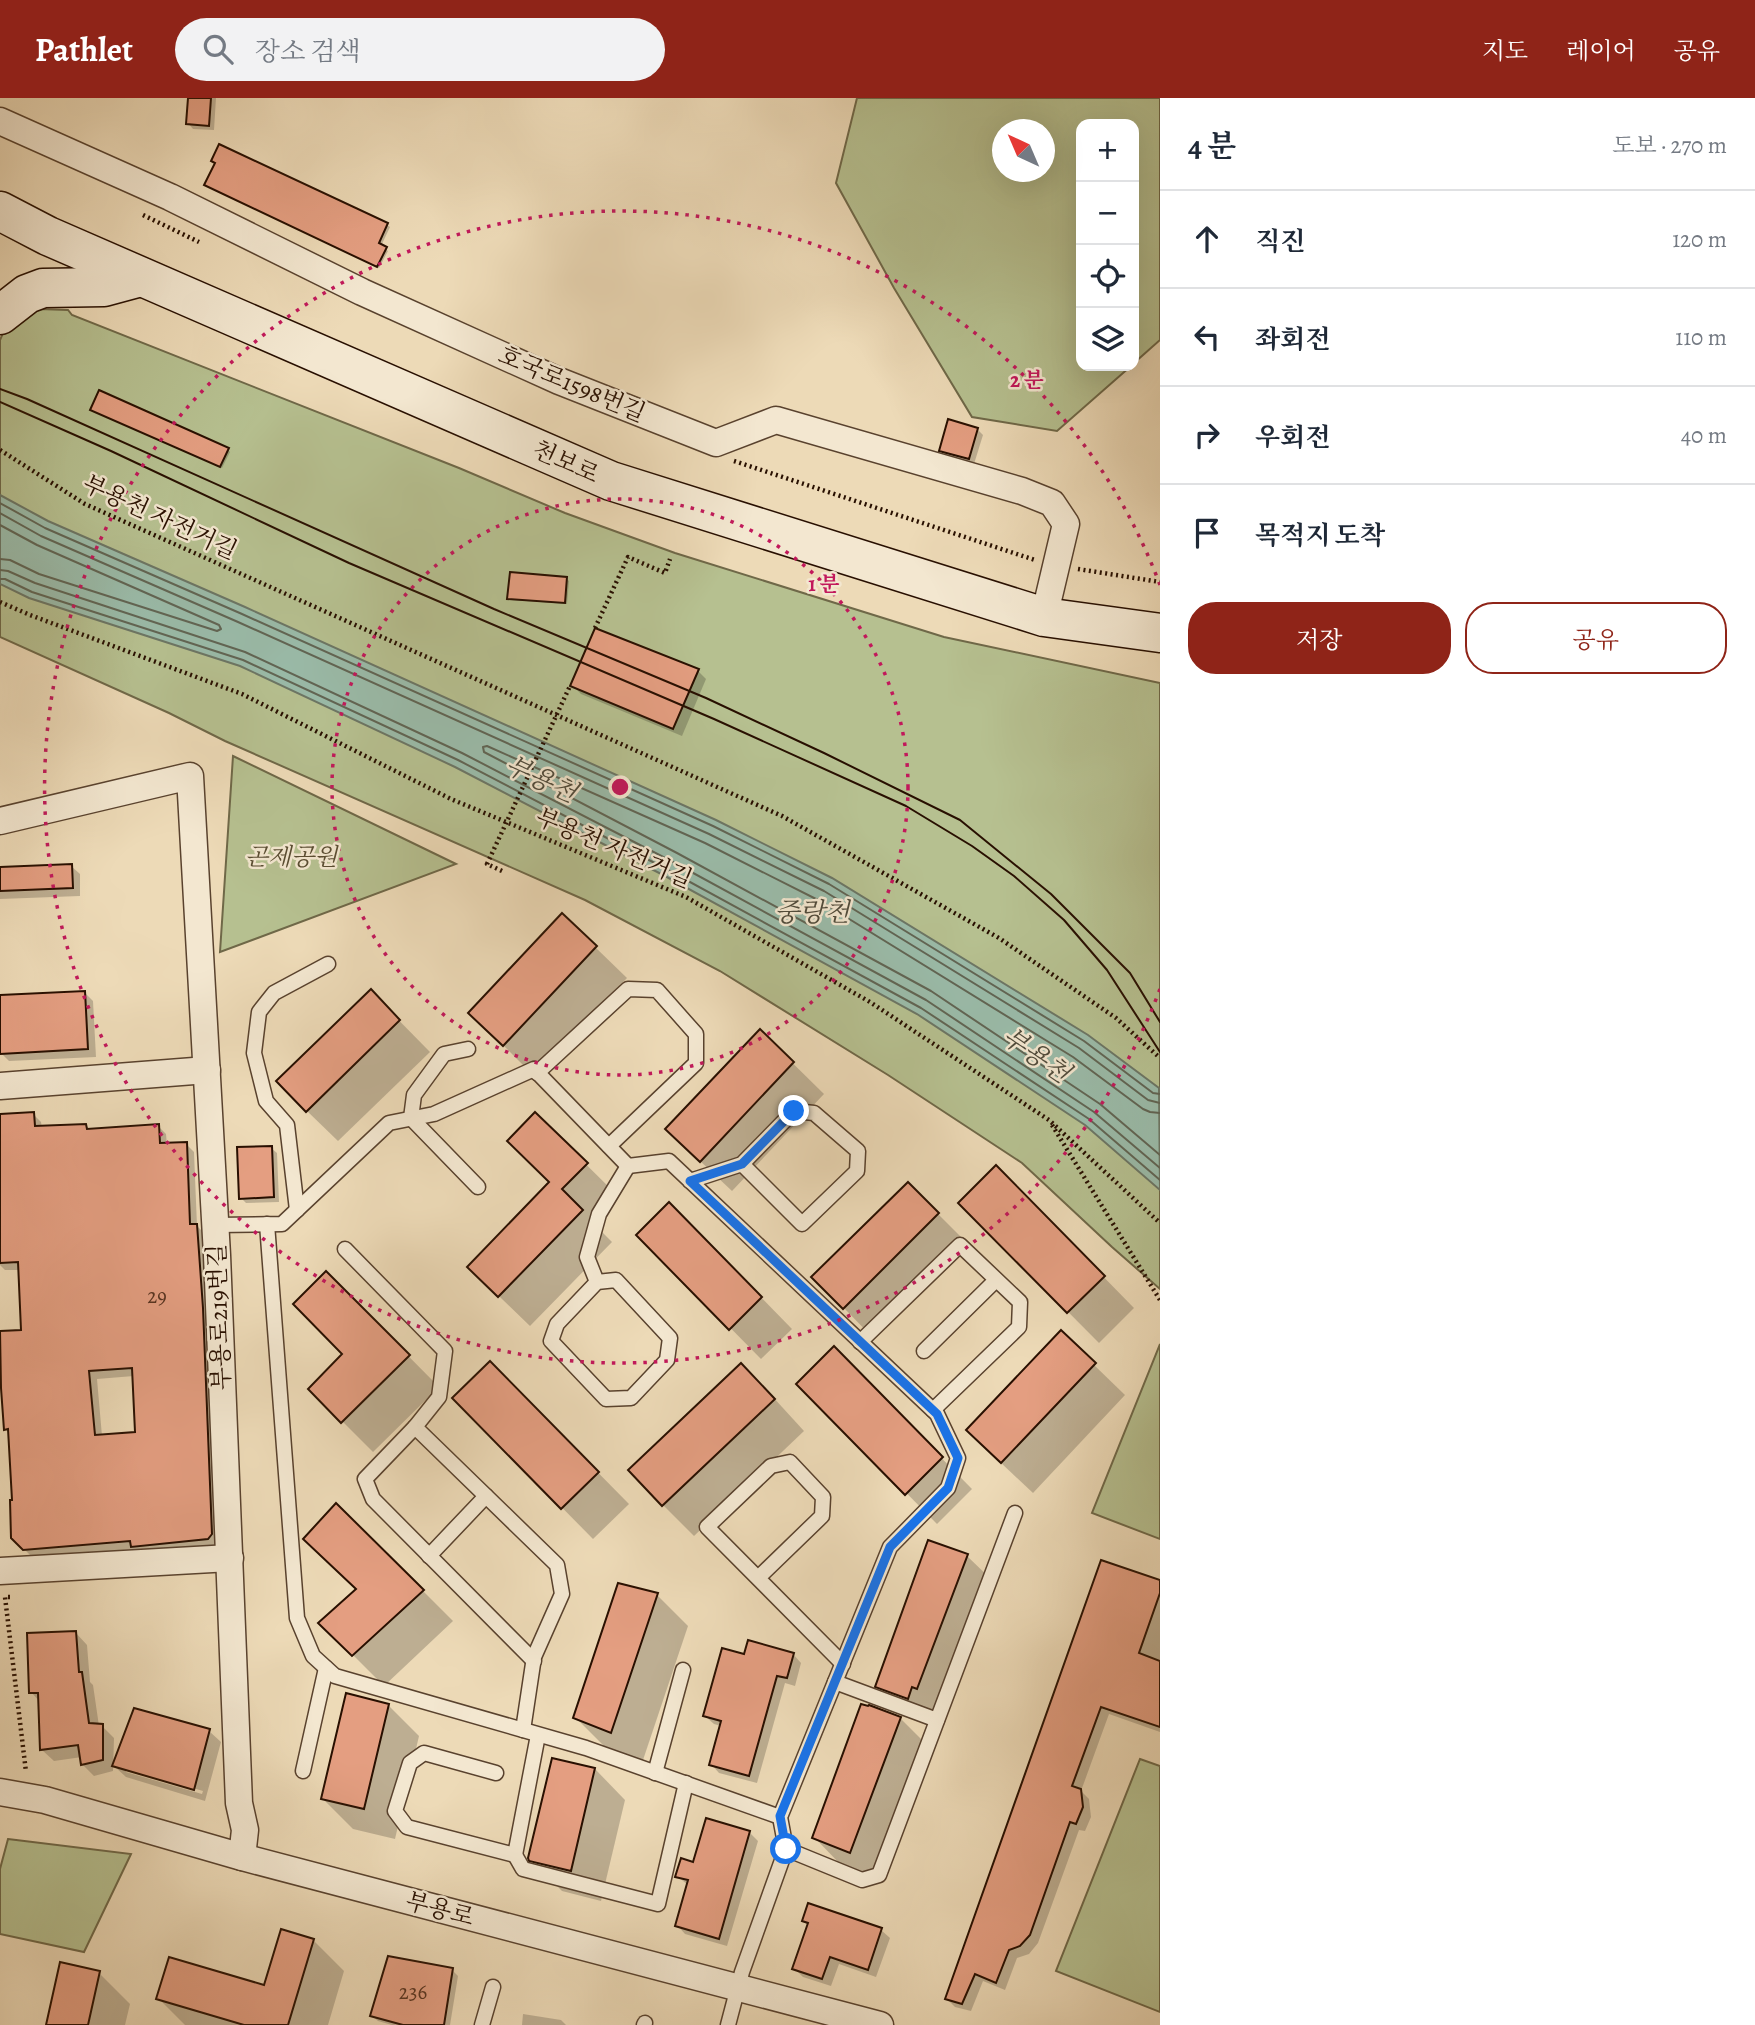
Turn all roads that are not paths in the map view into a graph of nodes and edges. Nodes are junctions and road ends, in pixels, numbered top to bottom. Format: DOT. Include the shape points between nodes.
graph roads {
  1 [pos="0,121"];
  2 [pos="3,221"];
  3 [pos="141,276"];
  4 [pos="0,315"];
  5 [pos="1044,617"];
  6 [pos="1160,634"];
  7 [pos="0,821"];
  8 [pos="328,964"];
  9 [pos="468,1049"];
  10 [pos="207,1070"];
  11 [pos="537,1073"];
  12 [pos="0,1086"];
  13 [pos="411,1118"];
  14 [pos="609,1146"];
  15 [pos="742,1164"];
  16 [pos="628,1166"];
  17 [pos="690,1181"];
  18 [pos="478,1186"];
  19 [pos="297,1210"];
  20 [pos="216,1224"];
  21 [pos="267,1224"];
  22 [pos="345,1249"];
  23 [pos="996,1280"];
  24 [pos="597,1282"];
  25 [pos="860,1342"];
  26 [pos="924,1351"];
  27 [pos="933,1410"];
  28 [pos="415,1427"];
  29 [pos="486,1496"];
  30 [pos="1015,1513"];
  31 [pos="429,1556"];
  32 [pos="230,1558"];
  33 [pos="0,1571"];
  34 [pos="758,1578"];
  35 [pos="534,1661"];
  36 [pos="842,1664"];
  37 [pos="326,1668"];
  38 [pos="683,1670"];
  39 [pos="835,1682"];
  40 [pos="937,1720"];
  41 [pos="523,1730"];
  42 [pos="538,1734"];
  43 [pos="303,1771"];
  44 [pos="496,1773"];
  45 [pos="655,1773"];
  46 [pos="686,1783"];
  47 [pos="0,1792"];
  48 [pos="780,1816"];
  49 [pos="786,1849"];
  50 [pos="515,1855"];
  51 [pos="242,1857"];
  52 [pos="493,1987"];
  53 [pos="739,1988"];
  54 [pos="482,2025"];
  55 [pos="728,2025"];
  56 [pos="880,2025"];
  1 -- 5 [label="street, 호국로1598번길" via="170,197 362,292 547,375 716,443 776,420 1052,503 1066,524"];
  2 -- 3 [label="main road, 천보로"];
  3 -- 4 [label="main road" via="104,287 43,288"];
  3 -- 5 [label="main road, 천보로" via="611,481"];
  5 -- 6 [label="main road, 천보로"];
  7 -- 10 [label="street, 부용로219번길" via="190,776"];
  8 -- 19 [label="lane" via="275,993 259,1012 254,1053 267,1101 287,1125"];
  9 -- 13 [label="lane" via="444,1055 414,1095"];
  10 -- 12 [label="street"];
  10 -- 20 [label="street, 부용로219번길"];
  11 -- 13 [label="lane" via="534,1069 434,1114"];
  11 -- 14 [label="lane"];
  11 -- 14 [label="lane" via="628,989 657,990 696,1034 696,1063"];
  13 -- 18 [label="lane"];
  13 -- 19 [label="lane" via="389,1123"];
  14 -- 16 [label="lane"];
  15 -- 15 [label="lane" via="802,1224 856,1171 858,1151 814,1113 794,1111"];
  15 -- 17 [label="lane"];
  16 -- 17 [label="lane" via="669,1161"];
  16 -- 24 [label="lane" via="598,1214 587,1257"];
  17 -- 25 [label="lane"];
  19 -- 21 [label="lane" via="282,1224"];
  20 -- 21 [label="lane"];
  20 -- 32 [label="street, 부용로219번길"];
  21 -- 37 [label="lane" via="297,1618 313,1656"];
  22 -- 28 [label="lane" via="445,1351 439,1397"];
  23 -- 25 [label="lane" via="960,1245"];
  23 -- 26 [label="lane"];
  23 -- 27 [label="lane" via="1020,1302 1019,1327"];
  24 -- 24 [label="lane" via="557,1324 551,1341 606,1399 631,1398 667,1360 670,1338 616,1280"];
  25 -- 27 [label="lane"];
  27 -- 36 [label="lane" via="958,1458 948,1488 890,1547"];
  28 -- 29 [label="lane"];
  28 -- 31 [label="lane" via="365,1479 373,1499"];
  29 -- 31 [label="lane"];
  29 -- 35 [label="lane" via="557,1564 562,1594"];
  30 -- 40 [label="lane"];
  31 -- 35 [label="lane"];
  32 -- 33 [label="street"];
  32 -- 51 [label="street, 부용로219번길" via="239,1803 245,1830"];
  34 -- 34 [label="lane" via="707,1527 771,1466 790,1462 823,1497 822,1516"];
  34 -- 36 [label="lane"];
  35 -- 41 [label="lane"];
  36 -- 39 [label="lane"];
  37 -- 41 [label="lane" via="335,1676"];
  37 -- 43 [label="lane"];
  38 -- 45 [label="lane"];
  39 -- 40 [label="lane"];
  39 -- 48 [label="lane"];
  40 -- 49 [label="lane" via="879,1875 862,1880"];
  41 -- 42 [label="lane"];
  42 -- 45 [label="lane"];
  42 -- 50 [label="lane"];
  44 -- 50 [label="lane" via="424,1753 410,1763 395,1811 407,1827"];
  45 -- 46 [label="lane"];
  46 -- 48 [label="lane"];
  46 -- 50 [label="lane" via="658,1904 523,1869"];
  47 -- 51 [label="street, 부용로" via="45,1800"];
  48 -- 49 [label="lane"];
  49 -- 53 [label="lane"];
  51 -- 53 [label="street, 부용로"];
  52 -- 54 [label="lane"];
  53 -- 55 [label="lane"];
  53 -- 56 [label="street, 부용로"];
}
